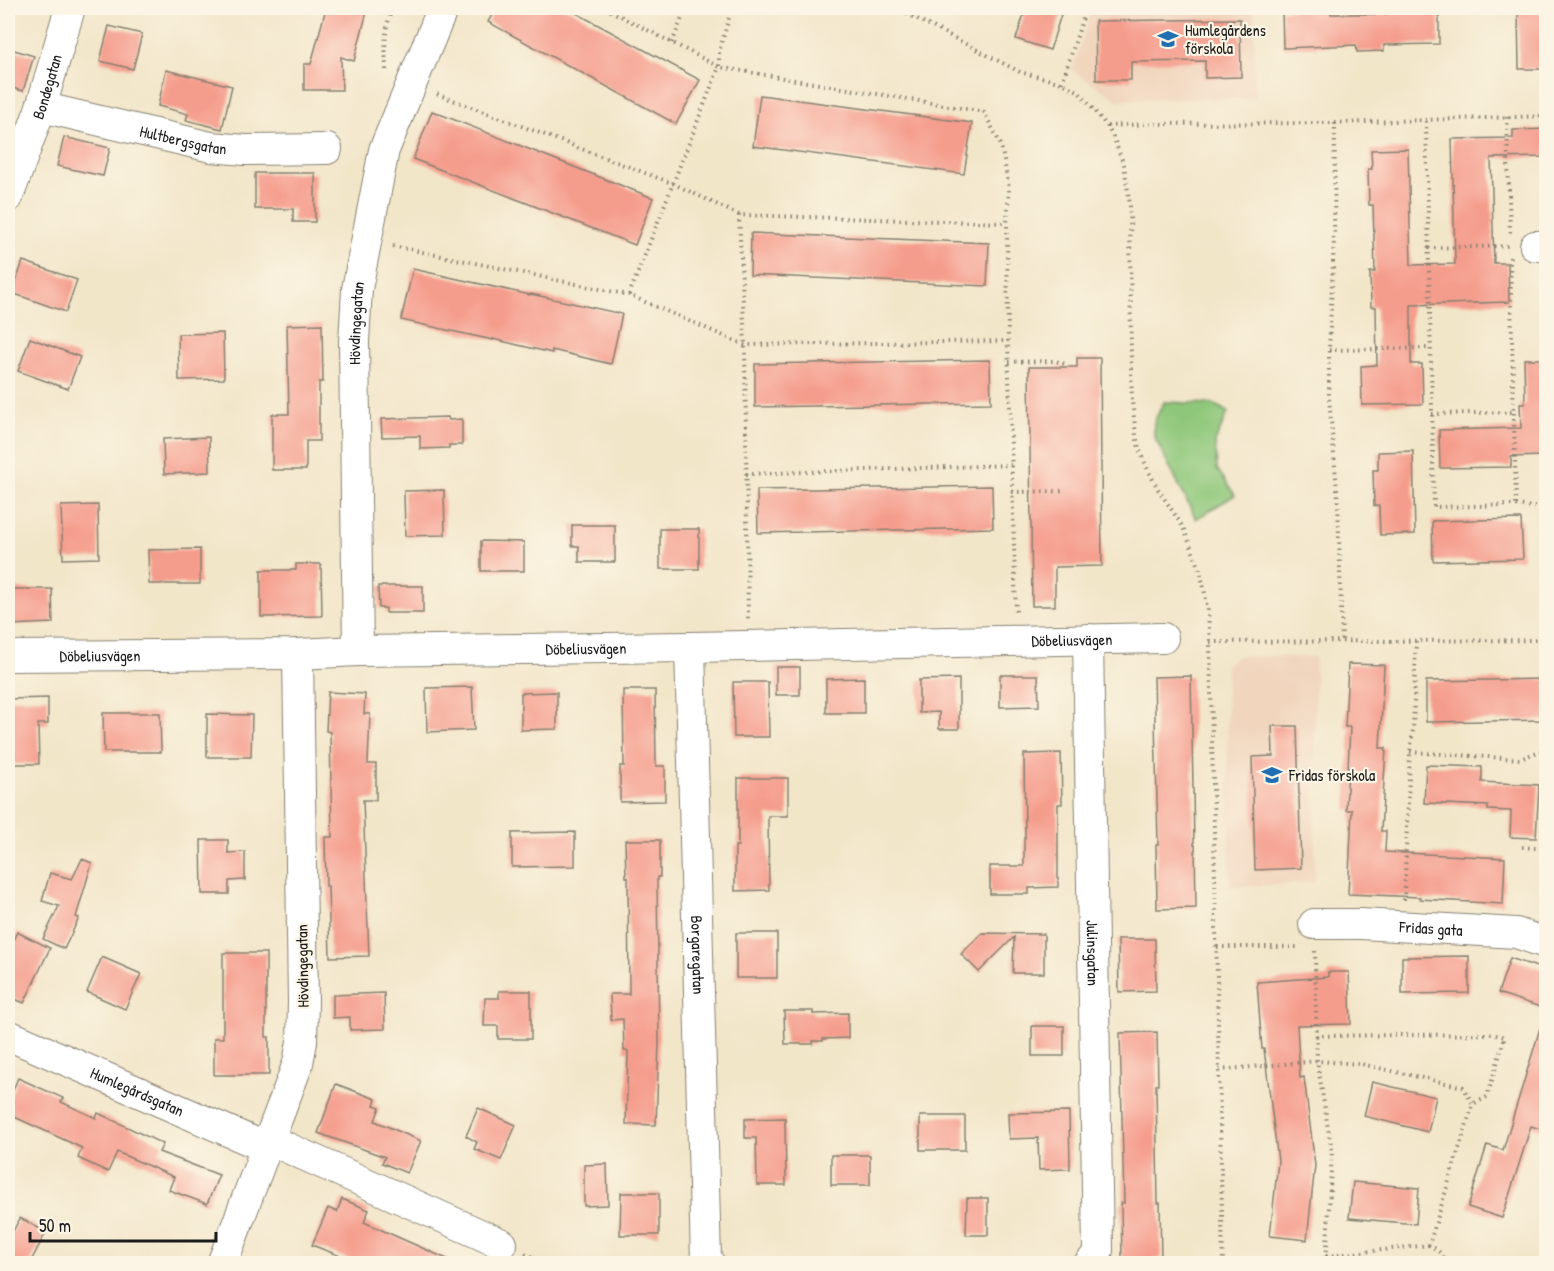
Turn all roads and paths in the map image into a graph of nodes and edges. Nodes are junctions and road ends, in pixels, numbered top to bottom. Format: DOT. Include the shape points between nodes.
graph roads {
  1 [pos="70,8"];
  2 [pos="443,8"];
  3 [pos="605,8"];
  4 [pos="686,8"];
  5 [pos="732,8"];
  6 [pos="896,8"];
  7 [pos="1086,8"];
  8 [pos="672,43"];
  9 [pos="719,67"];
  10 [pos="1062,82"];
  11 [pos="411,84"];
  12 [pos="41,107"];
  13 [pos="1546,116"];
  14 [pos="1507,117"];
  15 [pos="1426,121"];
  16 [pos="1335,123"];
  17 [pos="1107,126"];
  18 [pos="327,149"];
  19 [pos="674,184"];
  20 [pos="8,197"];
  21 [pos="739,215"];
  22 [pos="1007,223"];
  23 [pos="366,241"];
  24 [pos="1525,243"];
  25 [pos="1428,248"];
  26 [pos="629,295"];
  27 [pos="1008,341"];
  28 [pos="745,345"];
  29 [pos="1431,348"];
  30 [pos="1329,350"];
  31 [pos="1009,362"];
  32 [pos="1065,364"];
  33 [pos="1514,412"];
  34 [pos="1432,414"];
  35 [pos="1011,465"];
  36 [pos="746,474"];
  37 [pos="1066,491"];
  38 [pos="1012,492"];
  39 [pos="1516,505"];
  40 [pos="1535,507"];
  41 [pos="1163,638"];
  42 [pos="1088,639"];
  43 [pos="1017,640"];
  44 [pos="1546,640"];
  45 [pos="1342,641"];
  46 [pos="1416,641"];
  47 [pos="1210,642"];
  48 [pos="748,645"];
  49 [pos="690,647"];
  50 [pos="358,651"];
  51 [pos="298,654"];
  52 [pos="8,656"];
  53 [pos="1546,751"];
  54 [pos="1410,752"];
  55 [pos="1522,847"];
  56 [pos="1546,849"];
  57 [pos="1404,927"];
  58 [pos="1311,940"];
  59 [pos="1546,943"];
  60 [pos="1217,947"];
  61 [pos="8,1035"];
  62 [pos="1316,1036"];
  63 [pos="1317,1061"];
  64 [pos="1220,1070"];
  65 [pos="1473,1104"];
  66 [pos="269,1144"];
  67 [pos="502,1244"];
  68 [pos="1429,1245"];
  69 [pos="1326,1256"];
  70 [pos="708,1262"];
  71 [pos="222,1263"];
  72 [pos="1089,1263"];
  73 [pos="1223,1263"];
  74 [pos="1326,1263"];
  75 [pos="1443,1263"];
  1 -- 12 [label="street, Bondegatan"];
  2 -- 11 [label="street, Hövdingegatan"];
  3 -- 8 [label="path"];
  4 -- 8 [label="path"];
  5 -- 9 [label="path" via="719,52"];
  6 -- 10 [label="path" via="1020,72"];
  7 -- 10 [label="path"];
  8 -- 9 [label="path"];
  9 -- 19 [label="path"];
  9 -- 22 [label="path" via="984,112 1001,145 1009,188"];
  10 -- 17 [label="path" via="1078,91"];
  11 -- 19 [label="path"];
  11 -- 23 [label="street, Hövdingegatan" via="384,150"];
  12 -- 18 [label="street, Hultbergsgatan" via="211,147"];
  12 -- 20 [label="street, Bondegatan"];
  13 -- 14 [label="path"];
  14 -- 15 [label="path"];
  14 -- 24 [label="path"];
  15 -- 16 [label="path"];
  15 -- 25 [label="path"];
  16 -- 17 [label="path"];
  16 -- 30 [label="path"];
  17 -- 47 [label="path" via="1124,165 1130,205 1131,368 1136,435 1148,470 1183,528 1199,567"];
  19 -- 21 [label="path"];
  19 -- 26 [label="path"];
  21 -- 22 [label="path"];
  21 -- 28 [label="path"];
  22 -- 27 [label="path"];
  23 -- 26 [label="path"];
  23 -- 50 [label="street, Hövdingegatan" via="357,289 354,342"];
  24 -- 25 [label="path"];
  24 -- 33 [label="path"];
  25 -- 29 [label="path"];
  26 -- 28 [label="path"];
  27 -- 28 [label="path"];
  27 -- 31 [label="path"];
  28 -- 36 [label="path"];
  29 -- 30 [label="path"];
  29 -- 34 [label="path"];
  30 -- 45 [label="path"];
  31 -- 32 [label="path"];
  31 -- 35 [label="path"];
  33 -- 34 [label="path"];
  33 -- 39 [label="path"];
  34 -- 39 [label="path" via="1434,507"];
  35 -- 36 [label="path"];
  35 -- 38 [label="path"];
  36 -- 48 [label="path"];
  37 -- 38 [label="path"];
  38 -- 43 [label="path"];
  39 -- 40 [label="path"];
  41 -- 42 [label="street, Döbeliusvägen"];
  42 -- 43 [label="street, Döbeliusvägen"];
  42 -- 72 [label="street, Julinsgatan" via="1098,1250"];
  43 -- 48 [label="street, Döbeliusvägen"];
  44 -- 46 [label="path"];
  45 -- 46 [label="path"];
  45 -- 47 [label="path"];
  46 -- 54 [label="path"];
  47 -- 60 [label="path"];
  48 -- 49 [label="street, Döbeliusvägen"];
  49 -- 50 [label="street, Döbeliusvägen"];
  49 -- 70 [label="street, Borgaregatan"];
  50 -- 51 [label="street, Döbeliusvägen"];
  51 -- 52 [label="street, Döbeliusvägen"];
  51 -- 66 [label="street, Hövdingegatan" via="302,1042"];
  53 -- 54 [label="path" via="1520,759"];
  54 -- 57 [label="path"];
  55 -- 56 [label="path"];
  57 -- 58 [label="street, Fridas gata"];
  57 -- 59 [label="street, Fridas gata" via="1516,933"];
  58 -- 60 [label="path"];
  58 -- 62 [label="path"];
  60 -- 64 [label="path"];
  61 -- 66 [label="street, Humlegårdsgatan"];
  62 -- 63 [label="path"];
  62 -- 65 [label="path" via="1505,1037 1487,1097"];
  63 -- 64 [label="path"];
  63 -- 65 [label="path" via="1361,1064 1463,1087"];
  63 -- 69 [label="path" via="1332,1152"];
  64 -- 73 [label="path"];
  65 -- 68 [label="path"];
  66 -- 67 [label="street, Humlegårdsgatan"];
  66 -- 71 [label="street, Hövdingegatan"];
  68 -- 69 [label="path"];
  68 -- 75 [label="path" via="1441,1253"];
  69 -- 74 [label="path"];
  73 -- 74 [label="path"];
}
